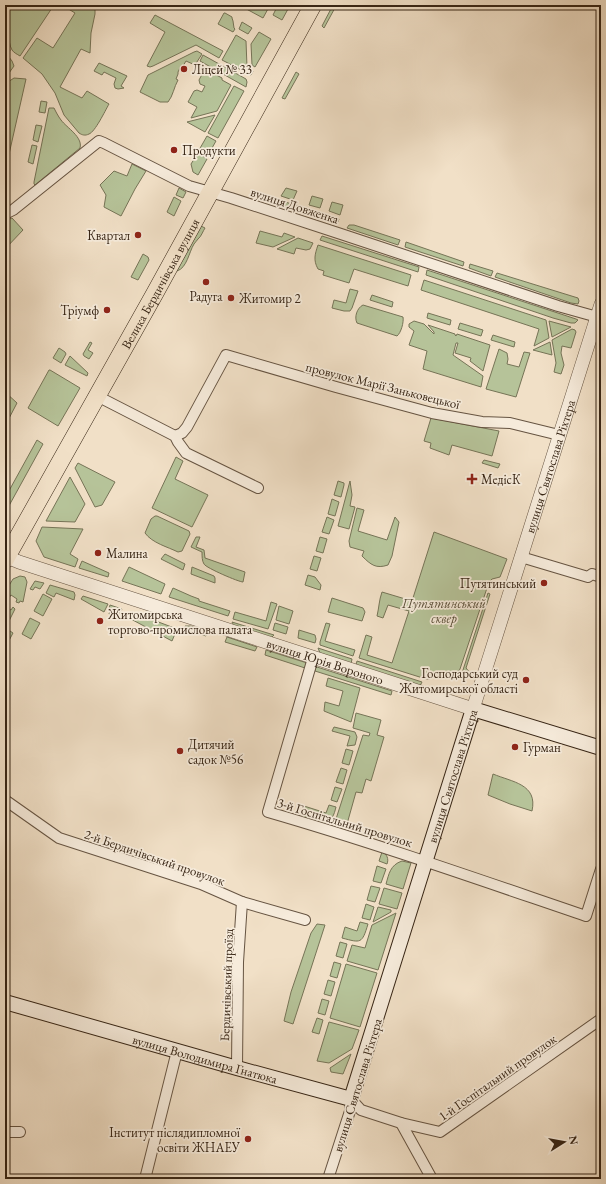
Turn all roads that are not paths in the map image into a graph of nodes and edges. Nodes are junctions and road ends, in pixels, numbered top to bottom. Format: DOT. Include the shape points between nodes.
graph roads {
  1 [pos="306,5"];
  2 [pos="313,5"];
  3 [pos="207,191"];
  4 [pos="5,214"];
  5 [pos="601,304"];
  6 [pos="599,317"];
  7 [pos="97,396"];
  8 [pos="560,435"];
  9 [pos="175,436"];
  10 [pos="258,488"];
  11 [pos="5,555"];
  12 [pos="521,557"];
  13 [pos="601,577"];
  14 [pos="313,658"];
  15 [pos="473,709"];
  16 [pos="601,748"];
  17 [pos="5,800"];
  18 [pos="426,861"];
  19 [pos="601,869"];
  20 [pos="242,902"];
  21 [pos="305,920"];
  22 [pos="5,1002"];
  23 [pos="601,1019"];
  24 [pos="177,1051"];
  25 [pos="237,1068"];
  26 [pos="351,1099"];
  27 [pos="402,1123"];
  28 [pos="5,1132"];
  29 [pos="20,1132"];
  30 [pos="145,1179"];
  31 [pos="328,1179"];
  32 [pos="432,1179"];
  1 -- 3 [label="highway, Велика Бердичівська вулиця"];
  2 -- 3 [label="highway, Велика Бердичівська вулиця"];
  3 -- 4 [label="street, вулиця Довженка" via="189,186 99,141"];
  3 -- 6 [label="street, вулиця Довженка" via="558,306"];
  3 -- 7 [label="highway, Велика Бердичівська вулиця"];
  3 -- 11 [label="highway, Велика Бердичівська вулиця"];
  5 -- 6 [label="street, вулиця Святослава Ріхтера"];
  6 -- 8 [label="street, вулиця Святослава Ріхтера"];
  7 -- 9 [label="street"];
  7 -- 11 [label="highway, Велика Бердичівська вулиця"];
  8 -- 9 [label="street, провулок Марії Заньковецької" via="510,423 482,422 432,413 226,355 187,427"];
  8 -- 12 [label="street, вулиця Святослава Ріхтера"];
  9 -- 10 [label="street" via="186,453"];
  11 -- 14 [label="street, вулиця Юрія Вороного" via="19,562"];
  12 -- 13 [label="street" via="588,577 592,574"];
  12 -- 15 [label="street, вулиця Святослава Ріхтера"];
  14 -- 15 [label="street, вулиця Юрія Вороного"];
  14 -- 18 [label="street, 3-й Госпітальний провулок" via="268,812"];
  15 -- 16 [label="main road, вулиця Юрія Вороного"];
  15 -- 18 [label="main road, вулиця Святослава Ріхтера"];
  17 -- 20 [label="street, 2-й Бердичівський провулок" via="59,838 202,884"];
  18 -- 19 [label="street, 3-й Госпітальний провулок" via="586,916"];
  18 -- 26 [label="main road, вулиця Святослава Ріхтера"];
  20 -- 21 [label="street, 2-й Бердичівський провулок"];
  20 -- 25 [label="street, Бердичівський проїзд" via="238,962"];
  22 -- 24 [label="main road, вулиця Володимира Гнатюка"];
  23 -- 27 [label="street, 1-й Госпітальний провулок" via="440,1132"];
  24 -- 25 [label="main road, вулиця Володимира Гнатюка"];
  24 -- 30 [label="street"];
  25 -- 26 [label="main road, вулиця Володимира Гнатюка"];
  26 -- 27 [label="street, вулиця Володимира Гнатюка" via="361,1110"];
  26 -- 31 [label="street, вулиця Святослава Ріхтера" via="350,1111"];
  27 -- 32 [label="street"];
  28 -- 29 [label="street"];
}
